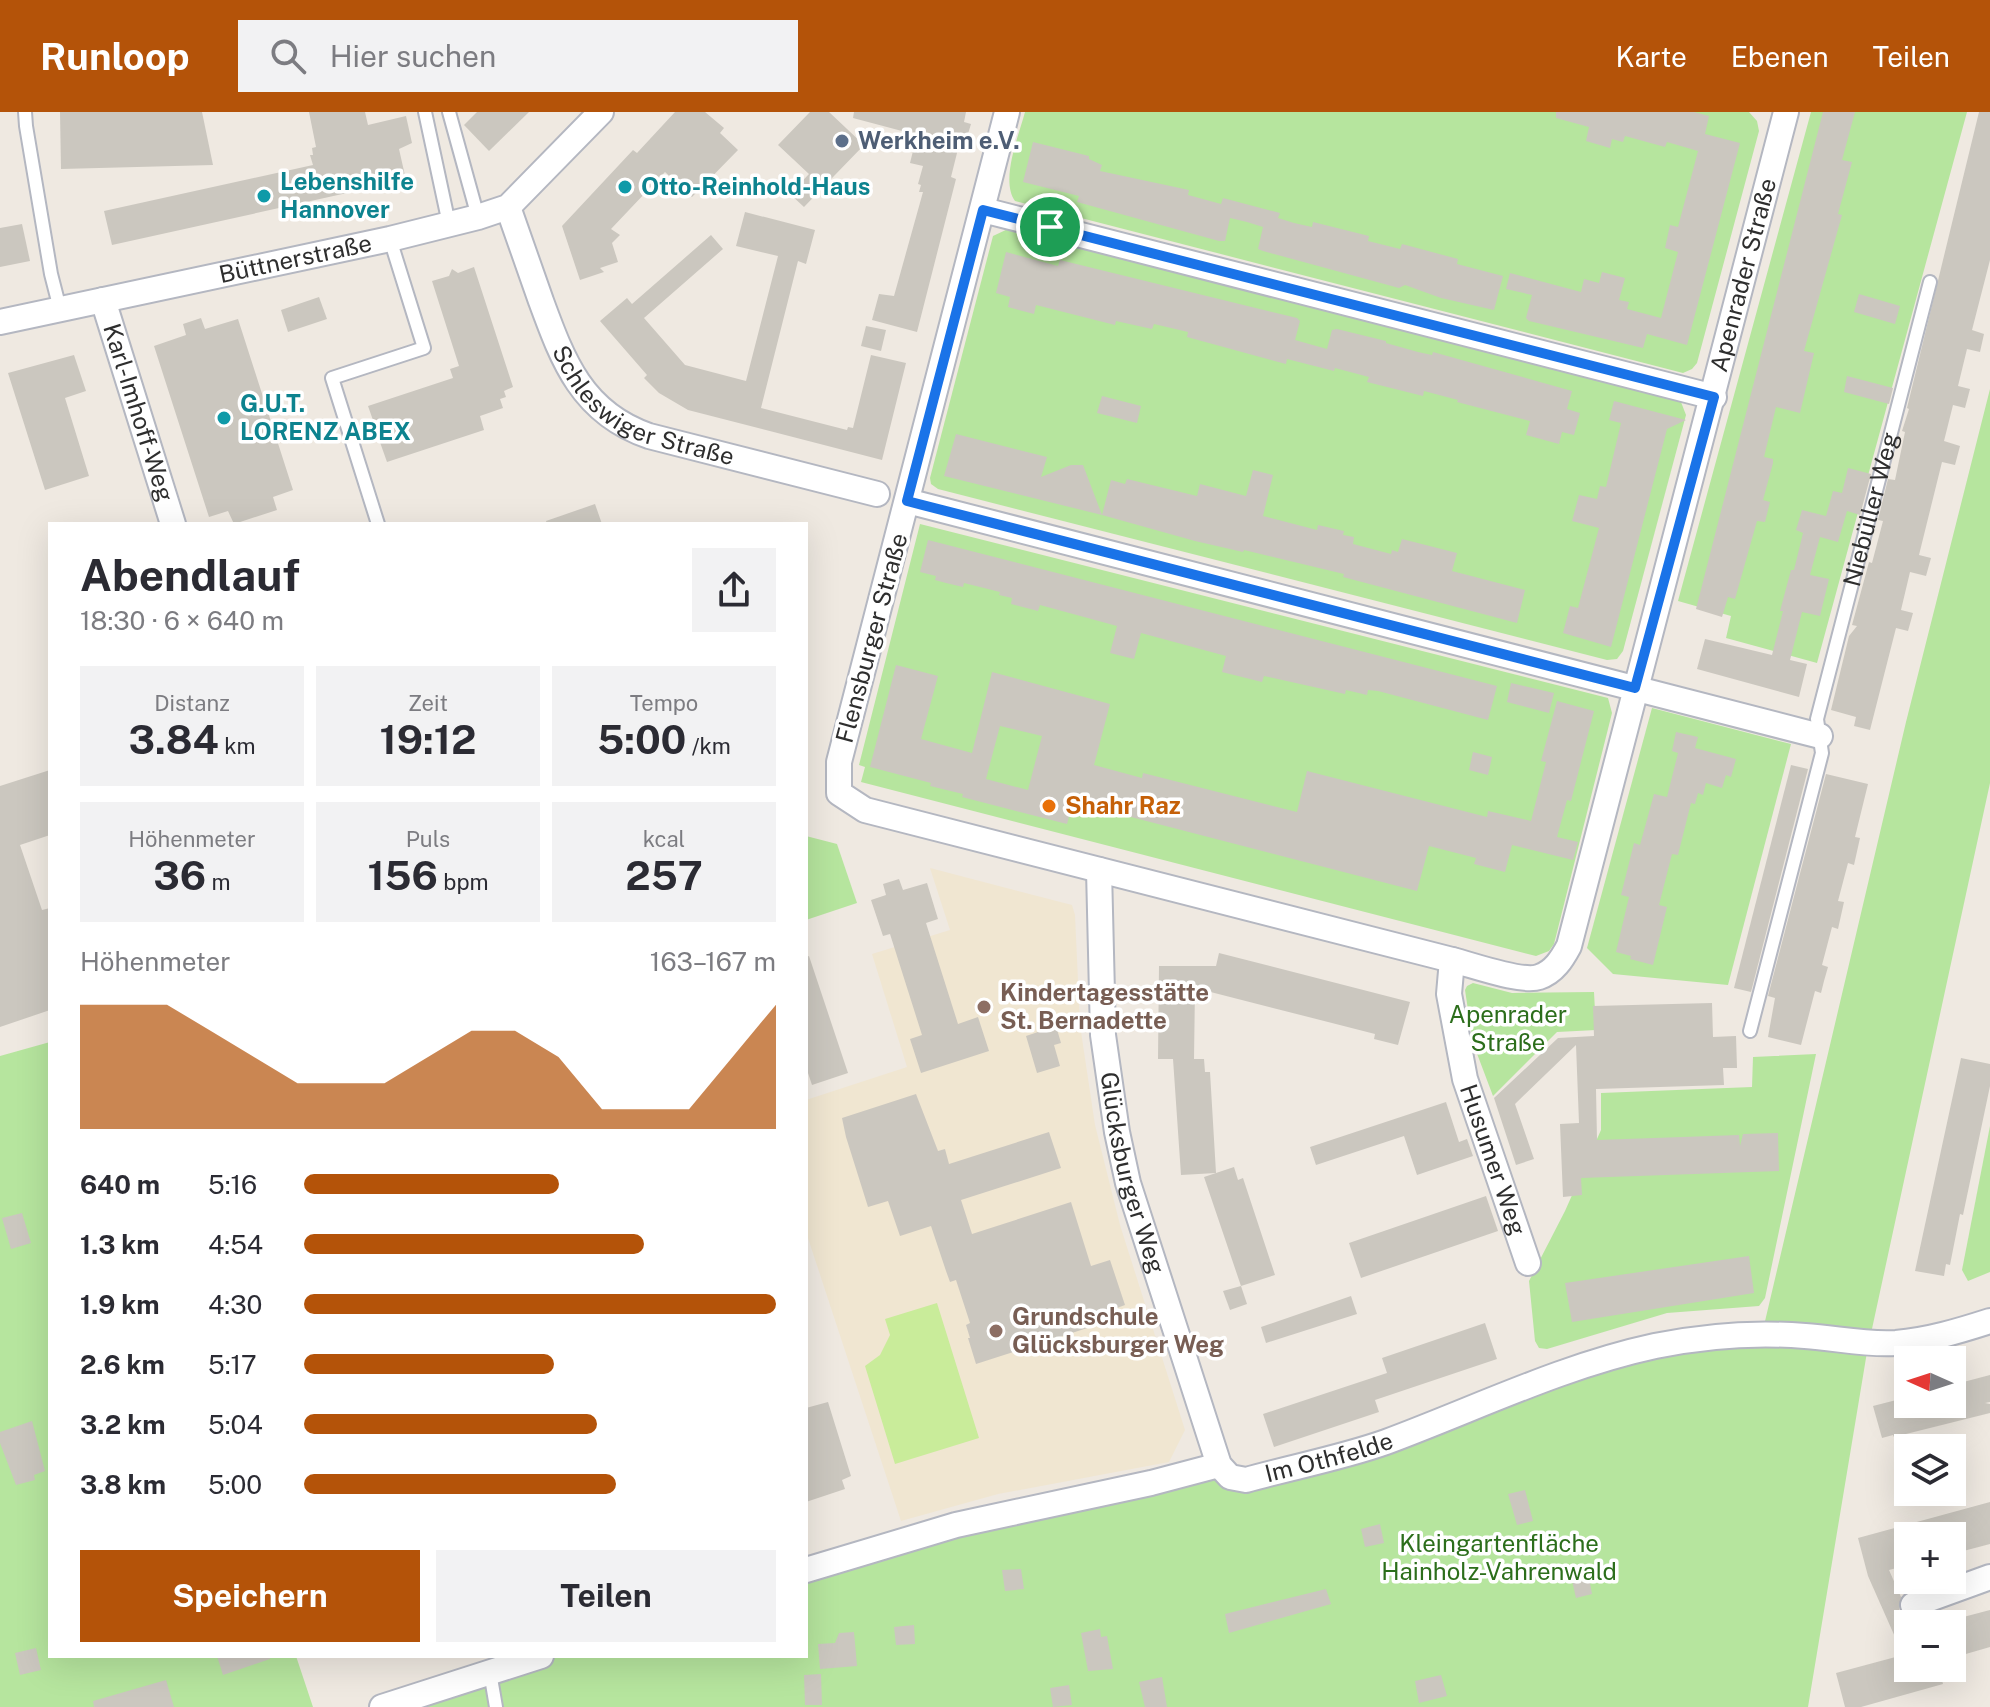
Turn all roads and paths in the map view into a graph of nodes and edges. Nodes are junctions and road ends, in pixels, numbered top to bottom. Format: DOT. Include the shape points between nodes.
graph roads {
  1 [pos="25,112"];
  2 [pos="425,112"];
  3 [pos="449,112"];
  4 [pos="601,112"];
  5 [pos="1007,112"];
  6 [pos="1786,112"];
  7 [pos="508,207"];
  8 [pos="983,210"];
  9 [pos="478,217"];
  10 [pos="449,224"];
  11 [pos="390,239"];
  12 [pos="1930,282"];
  13 [pos="103,300"];
  14 [pos="60,309"];
  15 [pos="0,322"];
  16 [pos="1714,397"];
  17 [pos="877,494"];
  18 [pos="907,501"];
  19 [pos="172,522"];
  20 [pos="377,522"];
  21 [pos="1635,688"];
  22 [pos="1820,736"];
  23 [pos="839,793"];
  24 [pos="1099,870"];
  25 [pos="1452,960"];
  26 [pos="1750,1031"];
  27 [pos="1528,1263"];
  28 [pos="1990,1321"];
  29 [pos="1219,1465"];
  30 [pos="808,1569"];
  31 [pos="1990,1577"];
  32 [pos="1913,1605"];
  33 [pos="535,1658"];
  34 [pos="490,1672"];
  35 [pos="382,1707"];
  36 [pos="496,1707"];
  1 -- 14 [label="lane"];
  2 -- 10 [label="lane"];
  3 -- 9 [label="lane"];
  4 -- 7 [label="street, Büttnerstraße"];
  5 -- 8 [label="street, Flensburger Straße"];
  6 -- 16 [label="street, Apenrader Straße"];
  7 -- 9 [label="street, Büttnerstraße"];
  7 -- 17 [label="street, Schleswiger Straße" via="558,346 573,378 600,410 649,436"];
  8 -- 16 [label="street"];
  8 -- 18 [label="street, Flensburger Straße"];
  9 -- 10 [label="street, Büttnerstraße"];
  10 -- 11 [label="street, Büttnerstraße"];
  11 -- 13 [label="street, Büttnerstraße"];
  11 -- 20 [label="lane" via="424,348 332,378"];
  12 -- 22 [label="lane, Niebüller Weg" via="1817,719"];
  13 -- 14 [label="street, Büttnerstraße"];
  13 -- 19 [label="street, Karl-Imhoff-Weg"];
  14 -- 15 [label="street, Büttnerstraße"];
  16 -- 21 [label="street, Apenrader Straße"];
  18 -- 21 [label="street"];
  18 -- 23 [label="street, Flensburger Straße" via="839,762"];
  21 -- 22 [label="street"];
  21 -- 25 [label="street, Apenrader Straße" via="1561,961 1537,978 1523,978"];
  22 -- 26 [label="lane, Niebüller Weg" via="1822,753"];
  23 -- 24 [label="street, Apenrader Straße" via="865,810"];
  24 -- 25 [label="street, Apenrader Straße"];
  24 -- 29 [label="street, Glücksburger Weg" via="1103,1035 1117,1132 1128,1183"];
  25 -- 27 [label="street, Husumer Weg" via="1449,994 1465,1079"];
  28 -- 29 [label="street, Im Othfelde" via="1943,1336 1895,1343 1762,1334 1654,1346 1575,1369 1382,1443 1246,1480 1230,1477"];
  29 -- 30 [label="street" via="956,1525"];
  31 -- 32 [label="street"];
  33 -- 34 [label="street"];
  34 -- 35 [label="street"];
  34 -- 36 [label="lane"];
}
